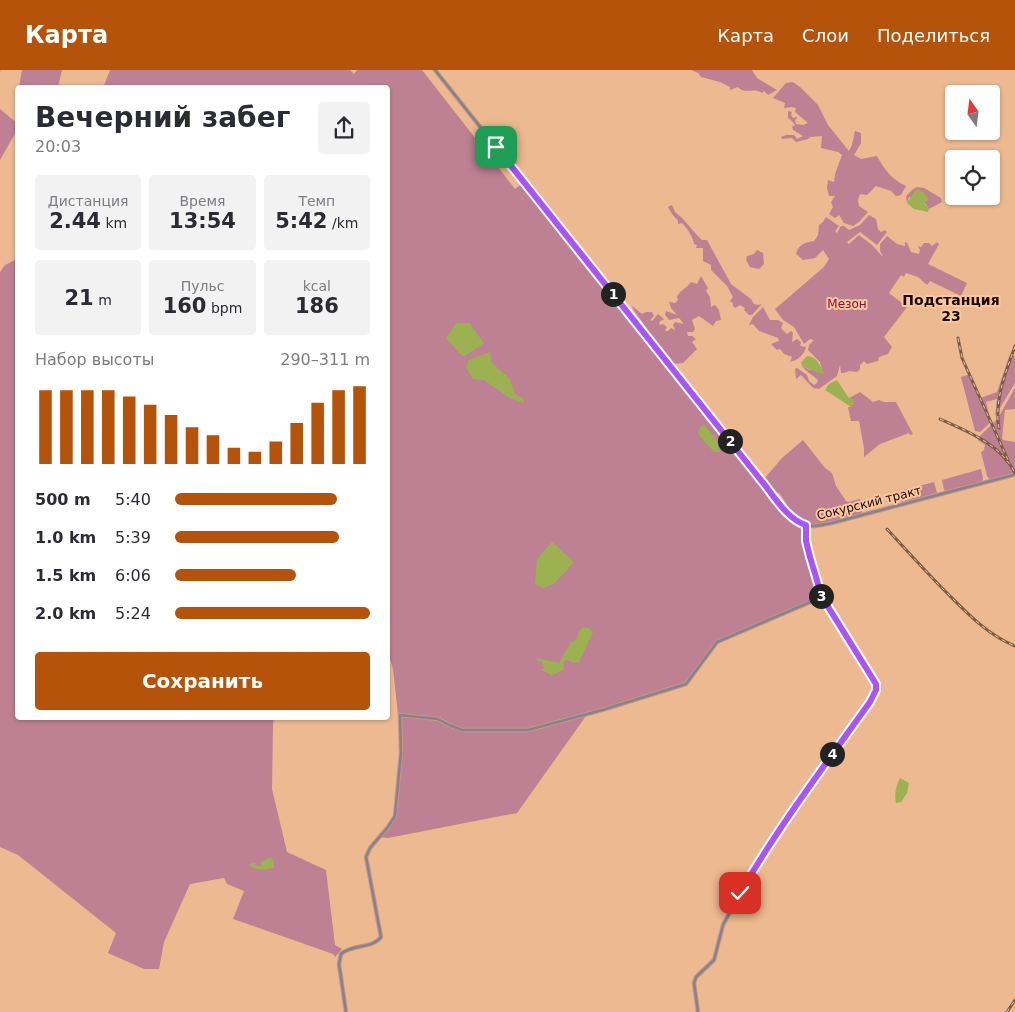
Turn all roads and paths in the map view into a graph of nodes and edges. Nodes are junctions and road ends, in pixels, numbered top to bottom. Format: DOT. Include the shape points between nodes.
graph roads {
  1 [pos="435,70"];
  2 [pos="1013,476"];
  3 [pos="806,525"];
  4 [pos="822,597"];
  5 [pos="346,1012"];
  6 [pos="698,1012"];
  1 -- 3 [label="street, Сокурский тракт" via="788,514"];
  2 -- 3 [label="street, Сокурский тракт" via="832,523"];
  3 -- 4 [label="street" via="806,541"];
  4 -- 5 [label="street" via="717,642 686,684 602,710 528,730 462,730 438,718 400,716 401,753 395,816 366,857 382,937 374,943 346,950 339,958"];
  4 -- 6 [label="street" via="873,678 876,690 754,868 736,900 723,925 714,960 696,977"];
}
